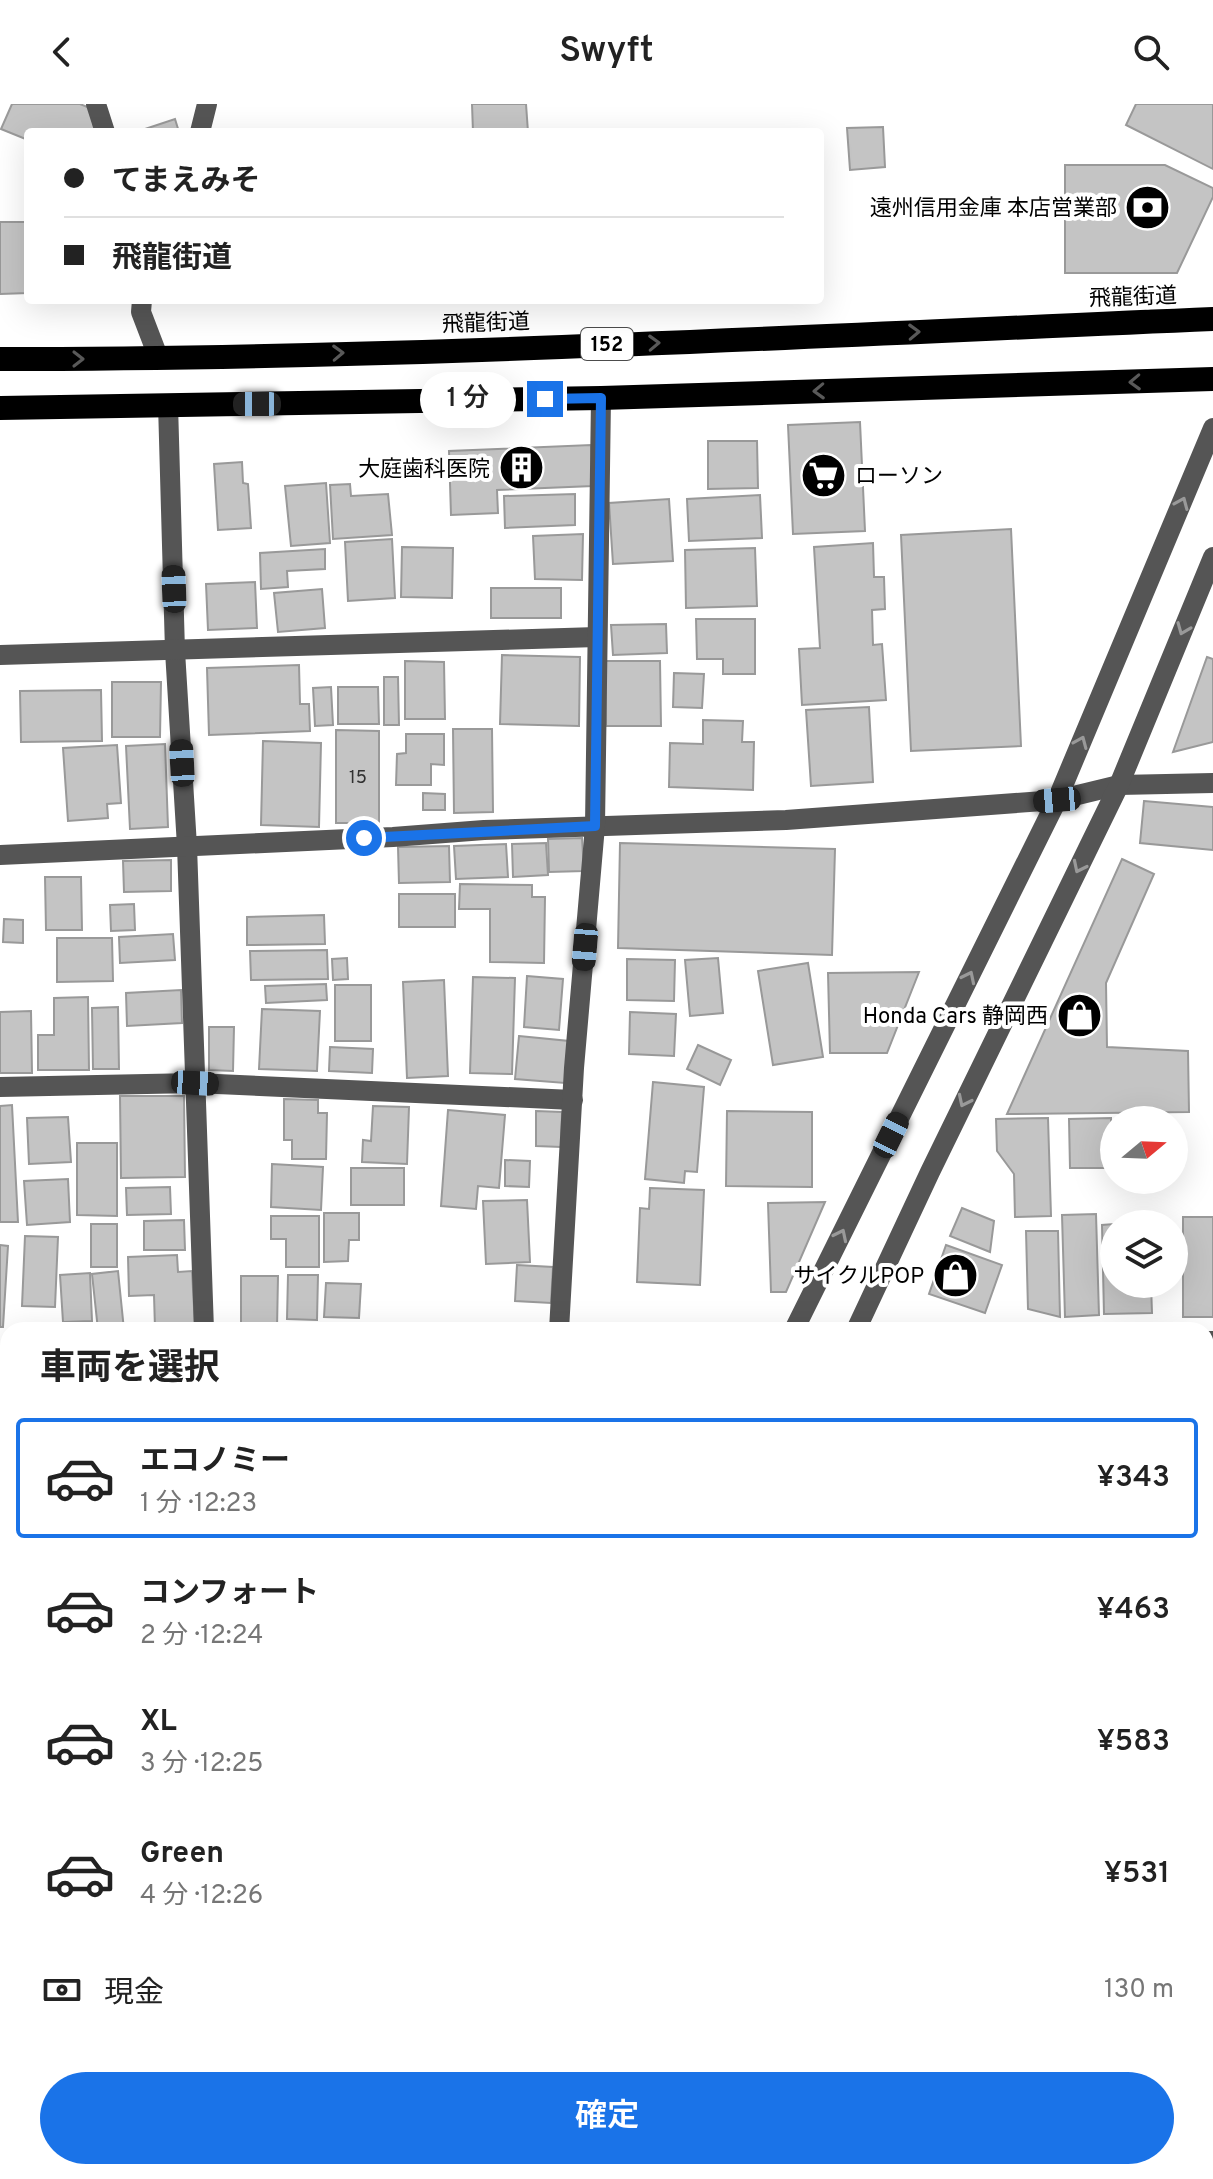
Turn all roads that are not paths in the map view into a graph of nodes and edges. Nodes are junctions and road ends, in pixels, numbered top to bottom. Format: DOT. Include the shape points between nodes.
graph roads {
  1 [pos="96,104"];
  2 [pos="207,104"];
  3 [pos="104,128"];
  4 [pos="201,128"];
  5 [pos="142,304"];
  6 [pos="1213,319"];
  7 [pos="0,359"];
  8 [pos="159,359"];
  9 [pos="1213,379"];
  10 [pos="601,398"];
  11 [pos="168,404"];
  12 [pos="0,408"];
  13 [pos="1213,428"];
  14 [pos="1213,557"];
  15 [pos="597,637"];
  16 [pos="175,651"];
  17 [pos="0,655"];
  18 [pos="1213,783"];
  19 [pos="1119,785"];
  20 [pos="1057,800"];
  21 [pos="595,826"];
  22 [pos="187,846"];
  23 [pos="0,855"];
  24 [pos="195,1083"];
  25 [pos="0,1087"];
  26 [pos="573,1100"];
  27 [pos="204,1322"];
  28 [pos="559,1322"];
  29 [pos="798,1322"];
  30 [pos="860,1322"];
  1 -- 3 [label="street"];
  2 -- 4 [label="street"];
  5 -- 8 [label="street"];
  8 -- 6 [label="highway, 飛龍街道 / 152, one-way"];
  7 -- 8 [label="highway, 飛龍街道 / 152, one-way"];
  9 -- 10 [label="highway, one-way"];
  10 -- 11 [label="highway"];
  10 -- 15 [label="street"];
  11 -- 12 [label="highway"];
  11 -- 16 [label="street"];
  20 -- 13 [label="street, one-way"];
  14 -- 19 [label="street, one-way"];
  15 -- 16 [label="street"];
  15 -- 21 [label="street"];
  16 -- 17 [label="street"];
  16 -- 22 [label="street"];
  18 -- 19 [label="street"];
  19 -- 20 [label="street"];
  19 -- 30 [label="street, one-way"];
  20 -- 21 [label="street" via="786,820"];
  29 -- 20 [label="street, one-way"];
  21 -- 22 [label="street"];
  21 -- 26 [label="street"];
  22 -- 23 [label="street"];
  22 -- 24 [label="street"];
  24 -- 25 [label="street"];
  24 -- 26 [label="street"];
  24 -- 27 [label="street"];
  26 -- 28 [label="street"];
}
